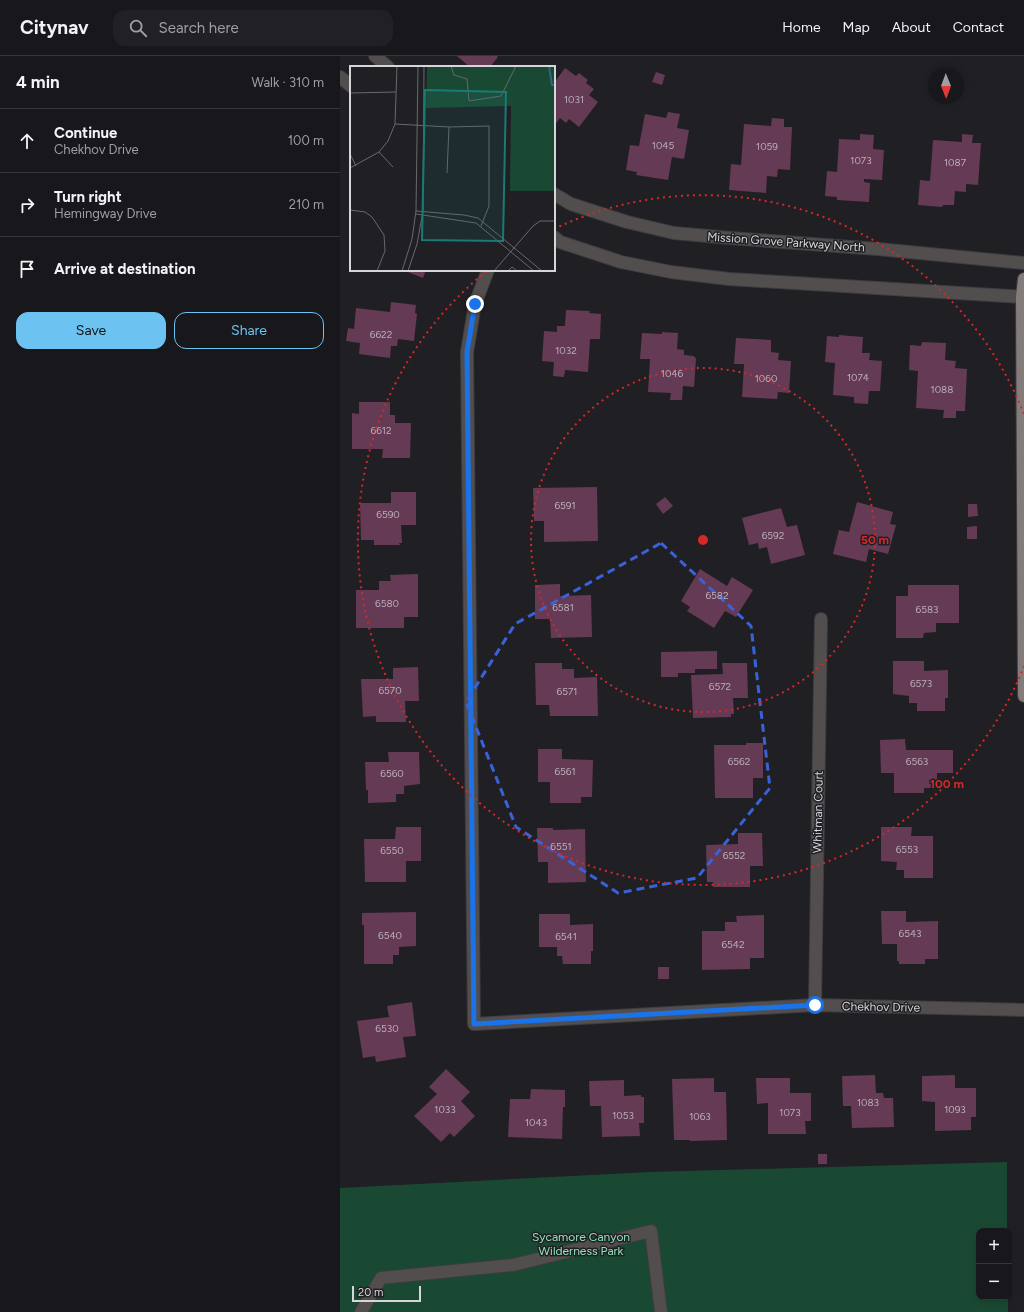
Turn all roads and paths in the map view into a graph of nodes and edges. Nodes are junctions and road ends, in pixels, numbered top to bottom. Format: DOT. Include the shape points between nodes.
graph roads {
  1 [pos="375,56"];
  2 [pos="387,66"];
  3 [pos="340,77"];
  4 [pos="350,85"];
  5 [pos="555,195"];
  6 [pos="555,238"];
  7 [pos="1024,263"];
  8 [pos="488,271"];
  9 [pos="1024,279"];
  10 [pos="1023,297"];
  11 [pos="821,619"];
  12 [pos="1024,696"];
  13 [pos="815,1005"];
  14 [pos="1024,1010"];
  15 [pos="361,1312"];
  16 [pos="661,1312"];
  1 -- 2 [label="street"];
  3 -- 4 [label="street"];
  5 -- 7 [label="street, Mission Grove Parkway North" via="571,204 627,222 674,233"];
  6 -- 10 [label="street" via="560,242 621,262 671,272"];
  8 -- 13 [label="street, Chekhov Drive" via="475,304 467,352 474,1024"];
  9 -- 10 [label="main road"];
  10 -- 12 [label="main road"];
  11 -- 13 [label="street, Whitman Court"];
  13 -- 14 [label="street, Chekhov Drive"];
  15 -- 16 [label="street" via="381,1278 513,1266 651,1231"];
}
